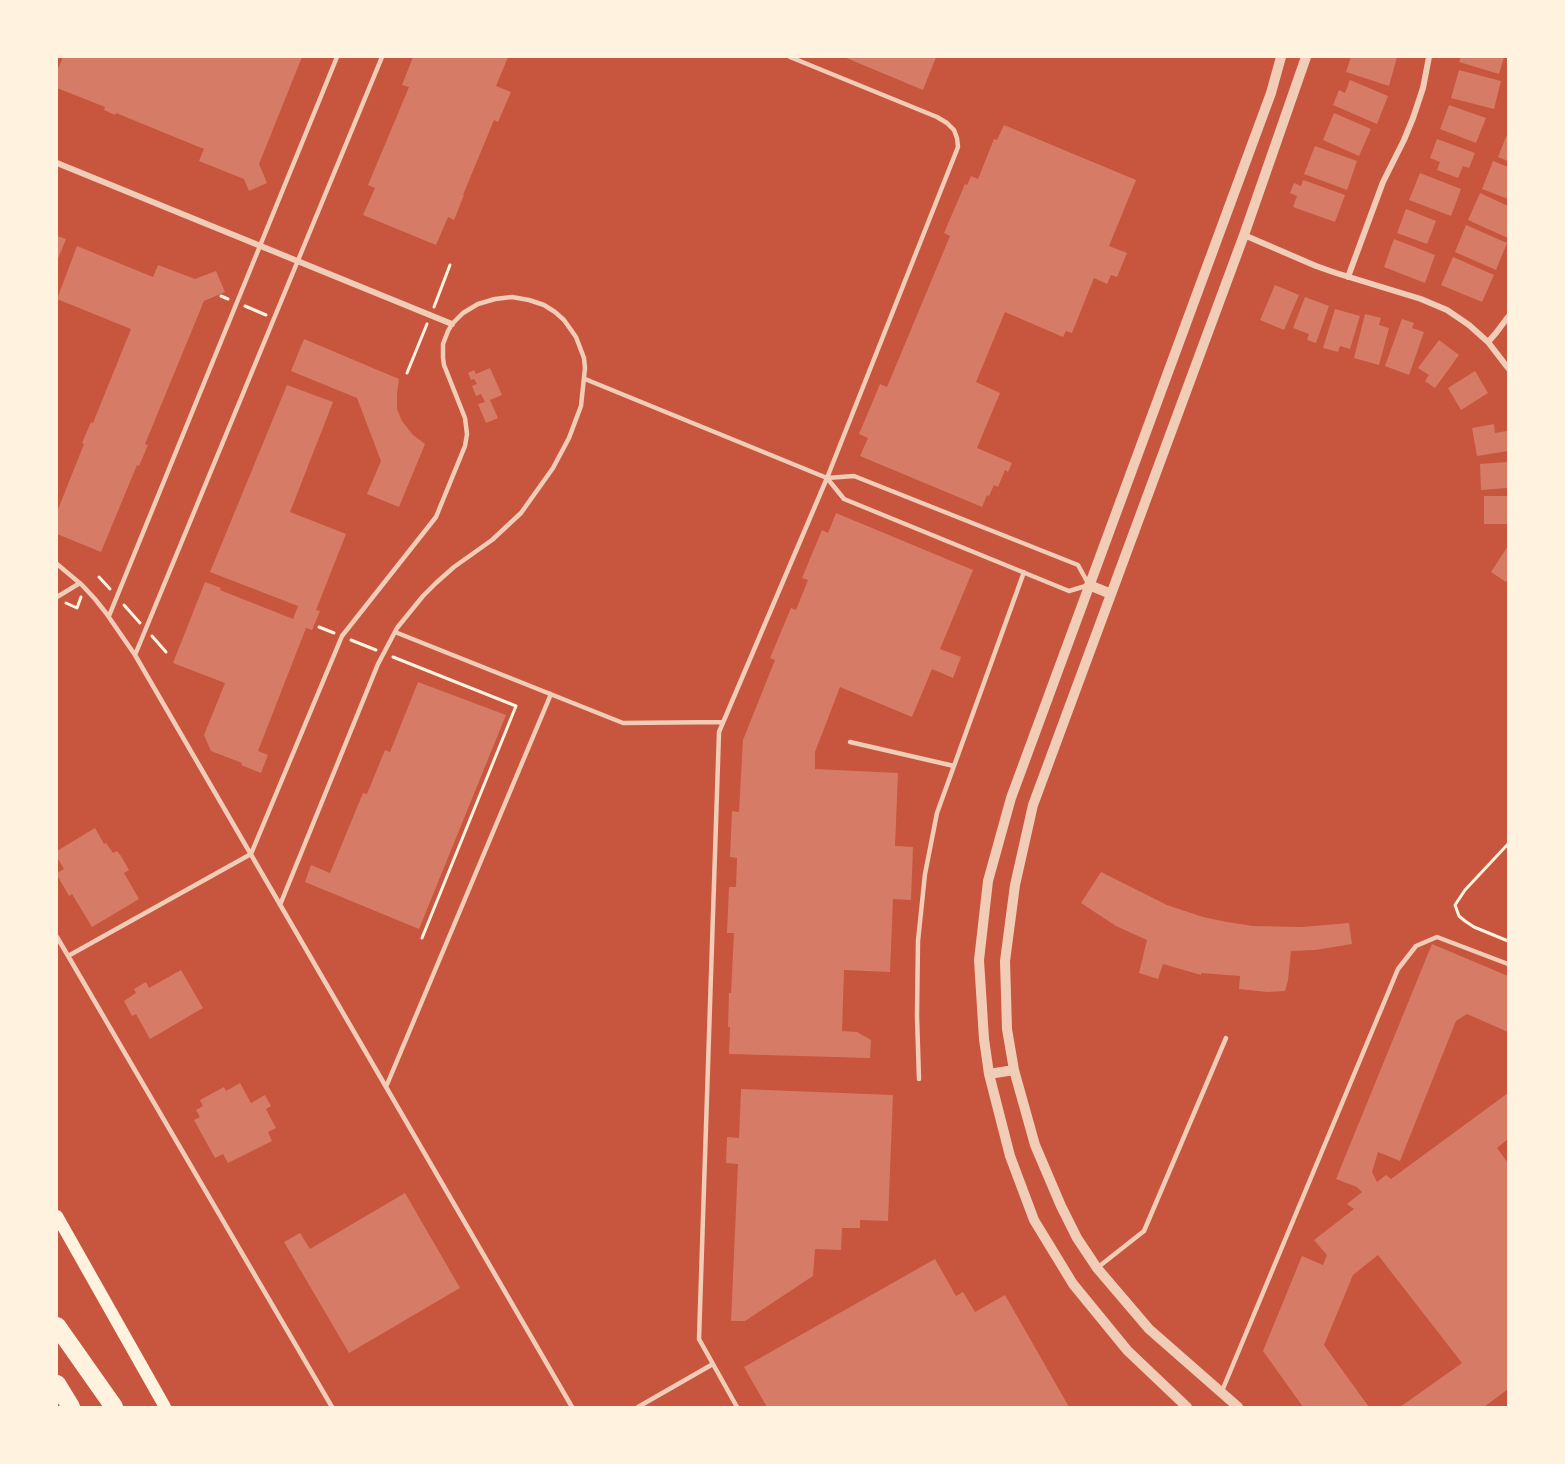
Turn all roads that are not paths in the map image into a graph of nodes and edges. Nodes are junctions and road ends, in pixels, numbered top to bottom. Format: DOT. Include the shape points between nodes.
graph roads {
  1 [pos="337,57"];
  2 [pos="382,57"];
  3 [pos="790,57"];
  4 [pos="1281,57"];
  5 [pos="1306,57"];
  6 [pos="1429,57"];
  7 [pos="57,163"];
  8 [pos="1244,235"];
  9 [pos="260,246"];
  10 [pos="298,261"];
  11 [pos="1348,277"];
  12 [pos="1508,317"];
  13 [pos="452,324"];
  14 [pos="1488,342"];
  15 [pos="1508,368"];
  16 [pos="585,379"];
  17 [pos="827,478"];
  18 [pos="57,564"];
  19 [pos="1024,572"];
  20 [pos="80,583"];
  21 [pos="1089,585"];
  22 [pos="1111,594"];
  23 [pos="57,597"];
  24 [pos="109,616"];
  25 [pos="395,632"];
  26 [pos="135,656"];
  27 [pos="551,694"];
  28 [pos="723,722"];
  29 [pos="850,742"];
  30 [pos="954,766"];
  31 [pos="251,854"];
  32 [pos="280,905"];
  33 [pos="57,937"];
  34 [pos="68,957"];
  35 [pos="1508,964"];
  36 [pos="1226,1038"];
  37 [pos="1014,1070"];
  38 [pos="989,1074"];
  39 [pos="919,1078"];
  40 [pos="386,1087"];
  41 [pos="57,1216"];
  42 [pos="1097,1268"];
  43 [pos="57,1326"];
  44 [pos="713,1364"];
  45 [pos="57,1384"];
  46 [pos="1221,1392"];
  47 [pos="70,1407"];
  48 [pos="114,1407"];
  49 [pos="165,1407"];
  50 [pos="332,1407"];
  51 [pos="572,1407"];
  52 [pos="638,1407"];
  53 [pos="737,1407"];
  54 [pos="1187,1407"];
  55 [pos="1238,1407"];
  1 -- 9 [label="lane"];
  2 -- 10 [label="lane"];
  3 -- 17 [label="lane" via="937,117 954,130 958,147"];
  4 -- 21 [label="street"];
  5 -- 8 [label="street"];
  6 -- 11 [label="street" via="1413,118 1383,182"];
  7 -- 9 [label="street"];
  8 -- 11 [label="street"];
  8 -- 22 [label="street"];
  9 -- 10 [label="street"];
  9 -- 24 [label="lane"];
  10 -- 13 [label="street"];
  10 -- 26 [label="lane"];
  11 -- 14 [label="street" via="1435,304"];
  12 -- 14 [label="street"];
  13 -- 16 [label="lane" via="478,304 495,299 521,298 544,305 576,337 584,358"];
  13 -- 31 [label="lane" via="445,337 443,358 465,418 465,446 436,517 342,636"];
  14 -- 15 [label="street"];
  16 -- 17 [label="lane"];
  16 -- 25 [label="lane" via="581,406 569,438 521,513 436,583"];
  17 -- 19 [label="lane" via="844,499"];
  17 -- 21 [label="lane" via="854,476 1078,565"];
  17 -- 28 [label="lane"];
  18 -- 20 [label="lane"];
  19 -- 21 [label="lane" via="1069,591"];
  19 -- 30 [label="lane"];
  20 -- 23 [label="lane"];
  20 -- 24 [label="lane"];
  21 -- 22 [label="street"];
  21 -- 38 [label="street" via="1011,798 988,881 979,960"];
  22 -- 37 [label="street" via="1033,805 1015,885 1005,961 1007,1029"];
  24 -- 26 [label="lane"];
  25 -- 27 [label="lane"];
  25 -- 32 [label="lane"];
  26 -- 31 [label="lane"];
  27 -- 28 [label="lane" via="623,723"];
  27 -- 40 [label="lane"];
  28 -- 44 [label="lane" via="719,732 699,1339"];
  29 -- 30 [label="lane"];
  30 -- 39 [label="lane" via="937,813 921,904 916,978"];
  31 -- 32 [label="lane"];
  31 -- 34 [label="lane"];
  32 -- 40 [label="lane"];
  33 -- 34 [label="lane"];
  34 -- 50 [label="lane"];
  35 -- 46 [label="lane" via="1437,937 1416,946 1398,969"];
  36 -- 42 [label="lane" via="1144,1231"];
  37 -- 38 [label="street"];
  37 -- 42 [label="street" via="1035,1145 1072,1227"];
  38 -- 54 [label="street" via="1010,1156 1034,1220 1073,1284 1127,1350"];
  40 -- 51 [label="lane"];
  41 -- 49 [label="main road"];
  42 -- 46 [label="street" via="1149,1329"];
  43 -- 48 [label="highway"];
  44 -- 52 [label="lane"];
  44 -- 53 [label="lane"];
  45 -- 47 [label="highway"];
  46 -- 55 [label="street"];
}
